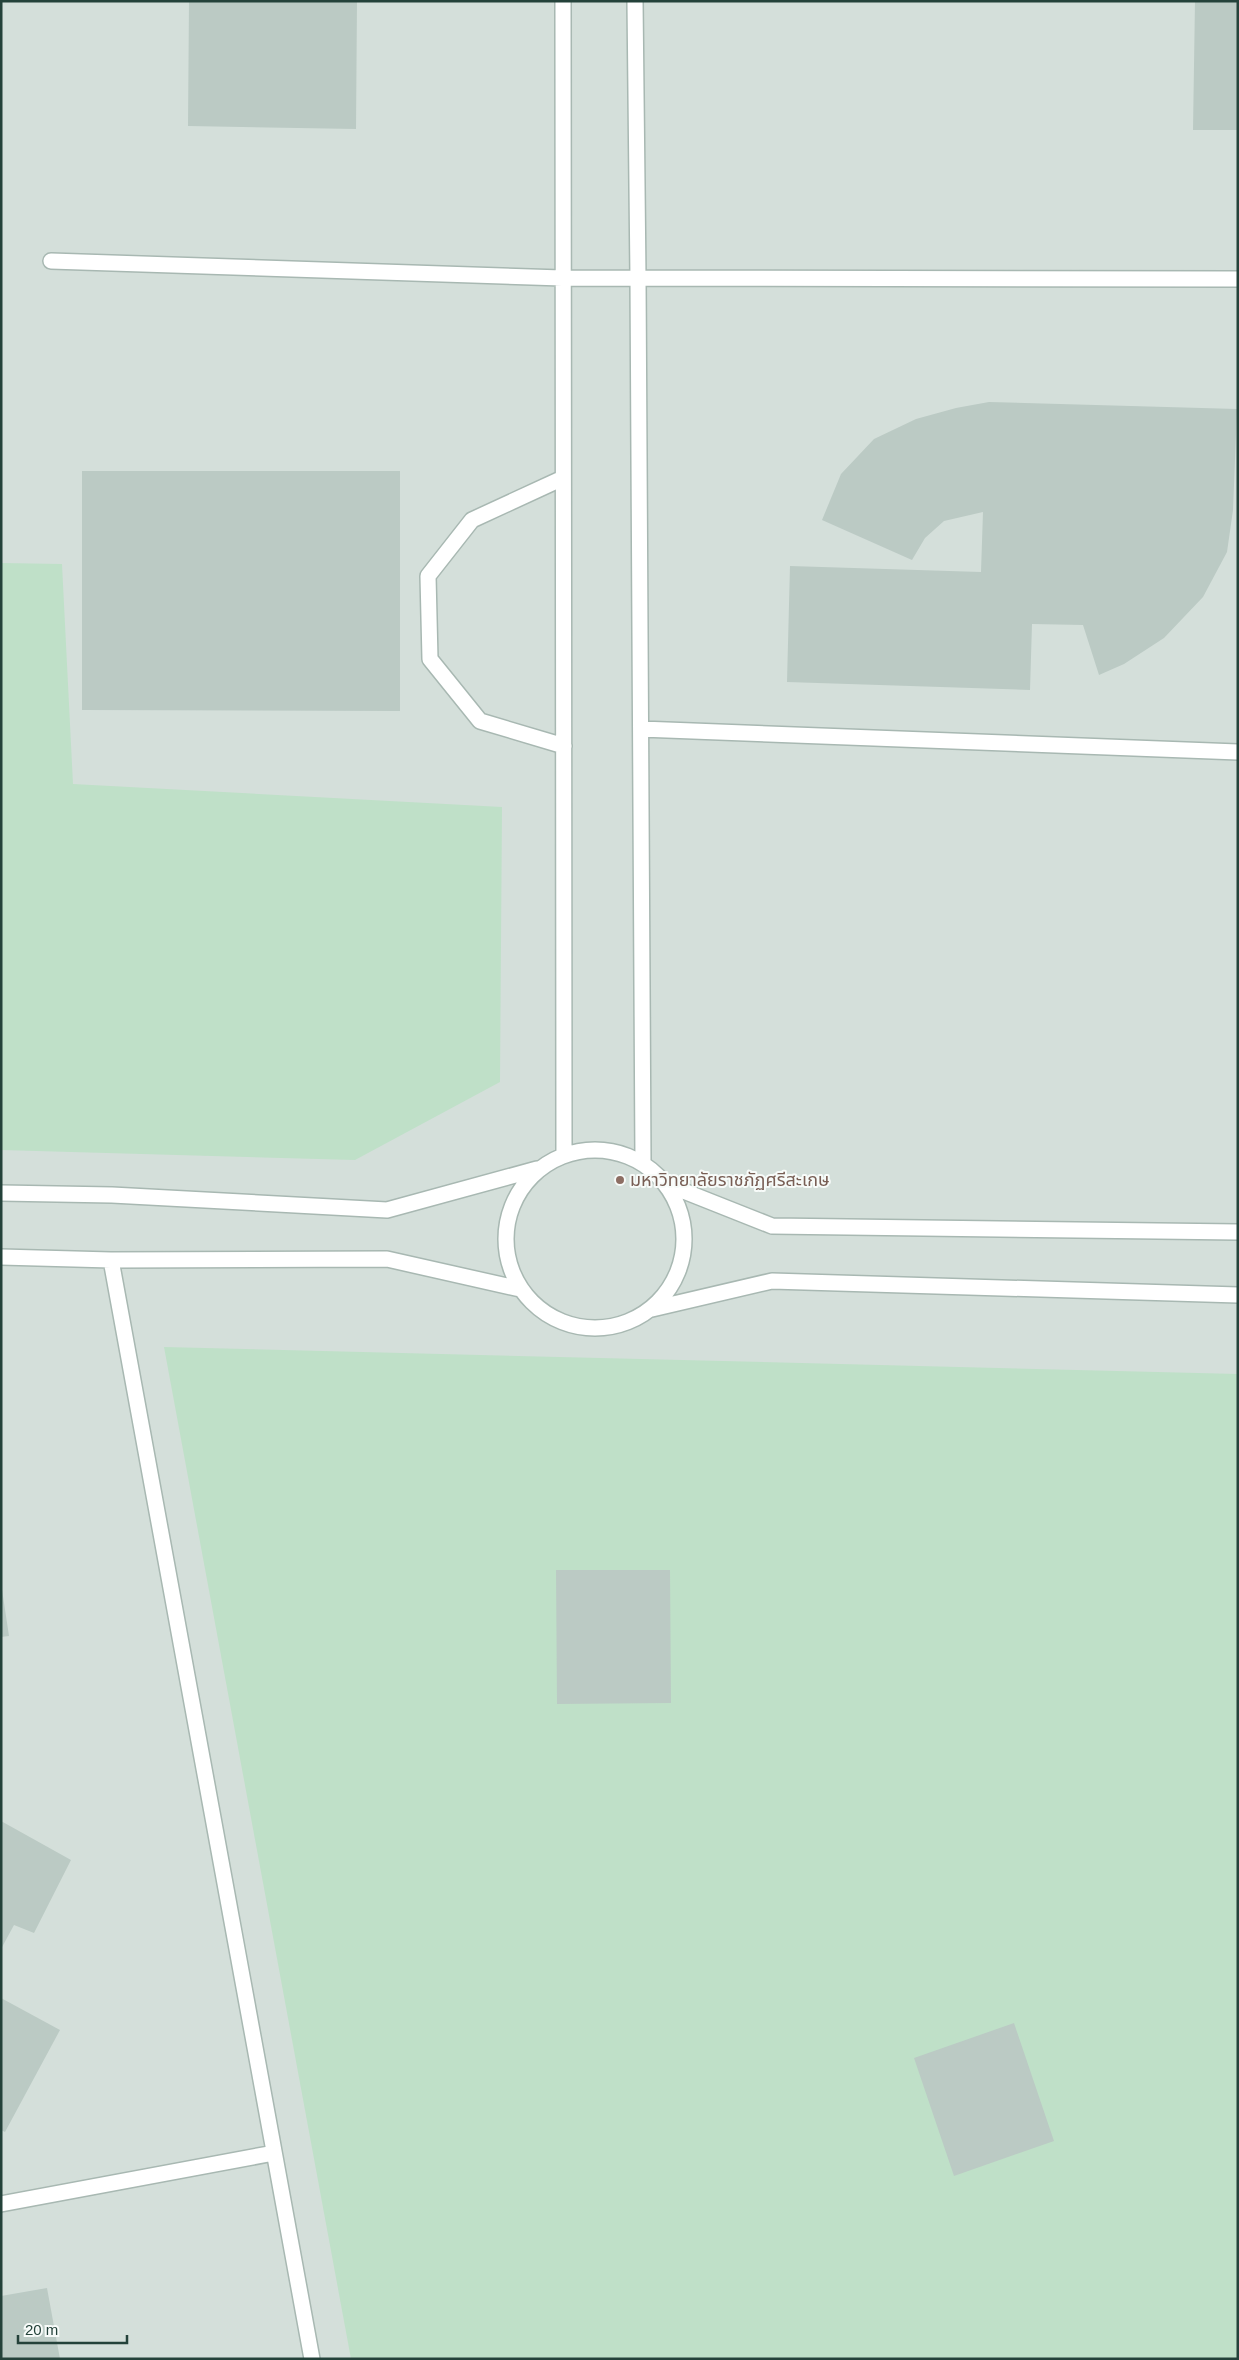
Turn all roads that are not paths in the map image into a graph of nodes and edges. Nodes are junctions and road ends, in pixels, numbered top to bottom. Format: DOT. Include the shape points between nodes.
graph roads {
  1 [pos="563,1"];
  2 [pos="635,1"];
  3 [pos="51,261"];
  4 [pos="562,278"];
  5 [pos="638,278"];
  6 [pos="1238,279"];
  7 [pos="563,478"];
  8 [pos="641,729"];
  9 [pos="564,746"];
  10 [pos="1238,752"];
  11 [pos="564,1154"];
  12 [pos="643,1162"];
  13 [pos="537,1169"];
  14 [pos="666,1184"];
  15 [pos="1,1193"];
  16 [pos="1238,1232"];
  17 [pos="1,1257"];
  18 [pos="110,1260"];
  19 [pos="520,1289"];
  20 [pos="1238,1295"];
  21 [pos="652,1310"];
  22 [pos="274,2153"];
  23 [pos="1,2204"];
  24 [pos="312,2359"];
  1 -- 4 [label="lane"];
  2 -- 5 [label="lane"];
  3 -- 4 [label="lane"];
  4 -- 5 [label="lane"];
  4 -- 7 [label="lane"];
  5 -- 6 [label="lane"];
  5 -- 8 [label="lane"];
  7 -- 9 [label="lane"];
  7 -- 9 [label="lane" via="472,520 428,576 430,658 480,721"];
  8 -- 10 [label="lane"];
  8 -- 12 [label="lane"];
  9 -- 11 [label="lane"];
  11 -- 12 [label="lane" via="587,1149 618,1152"];
  11 -- 13 [label="lane"];
  12 -- 14 [label="lane"];
  13 -- 15 [label="lane" via="387,1210 112,1195"];
  13 -- 19 [label="lane" via="520,1188 508,1216 505,1248"];
  14 -- 16 [label="lane" via="772,1226"];
  14 -- 21 [label="lane" via="680,1211 685,1237 680,1268 665,1296"];
  17 -- 18 [label="lane"];
  18 -- 19 [label="lane" via="387,1259"];
  18 -- 22 [label="lane"];
  19 -- 21 [label="lane" via="542,1312 569,1326 600,1330 625,1325"];
  20 -- 21 [label="lane" via="772,1282"];
  22 -- 23 [label="lane"];
  22 -- 24 [label="lane"];
}
